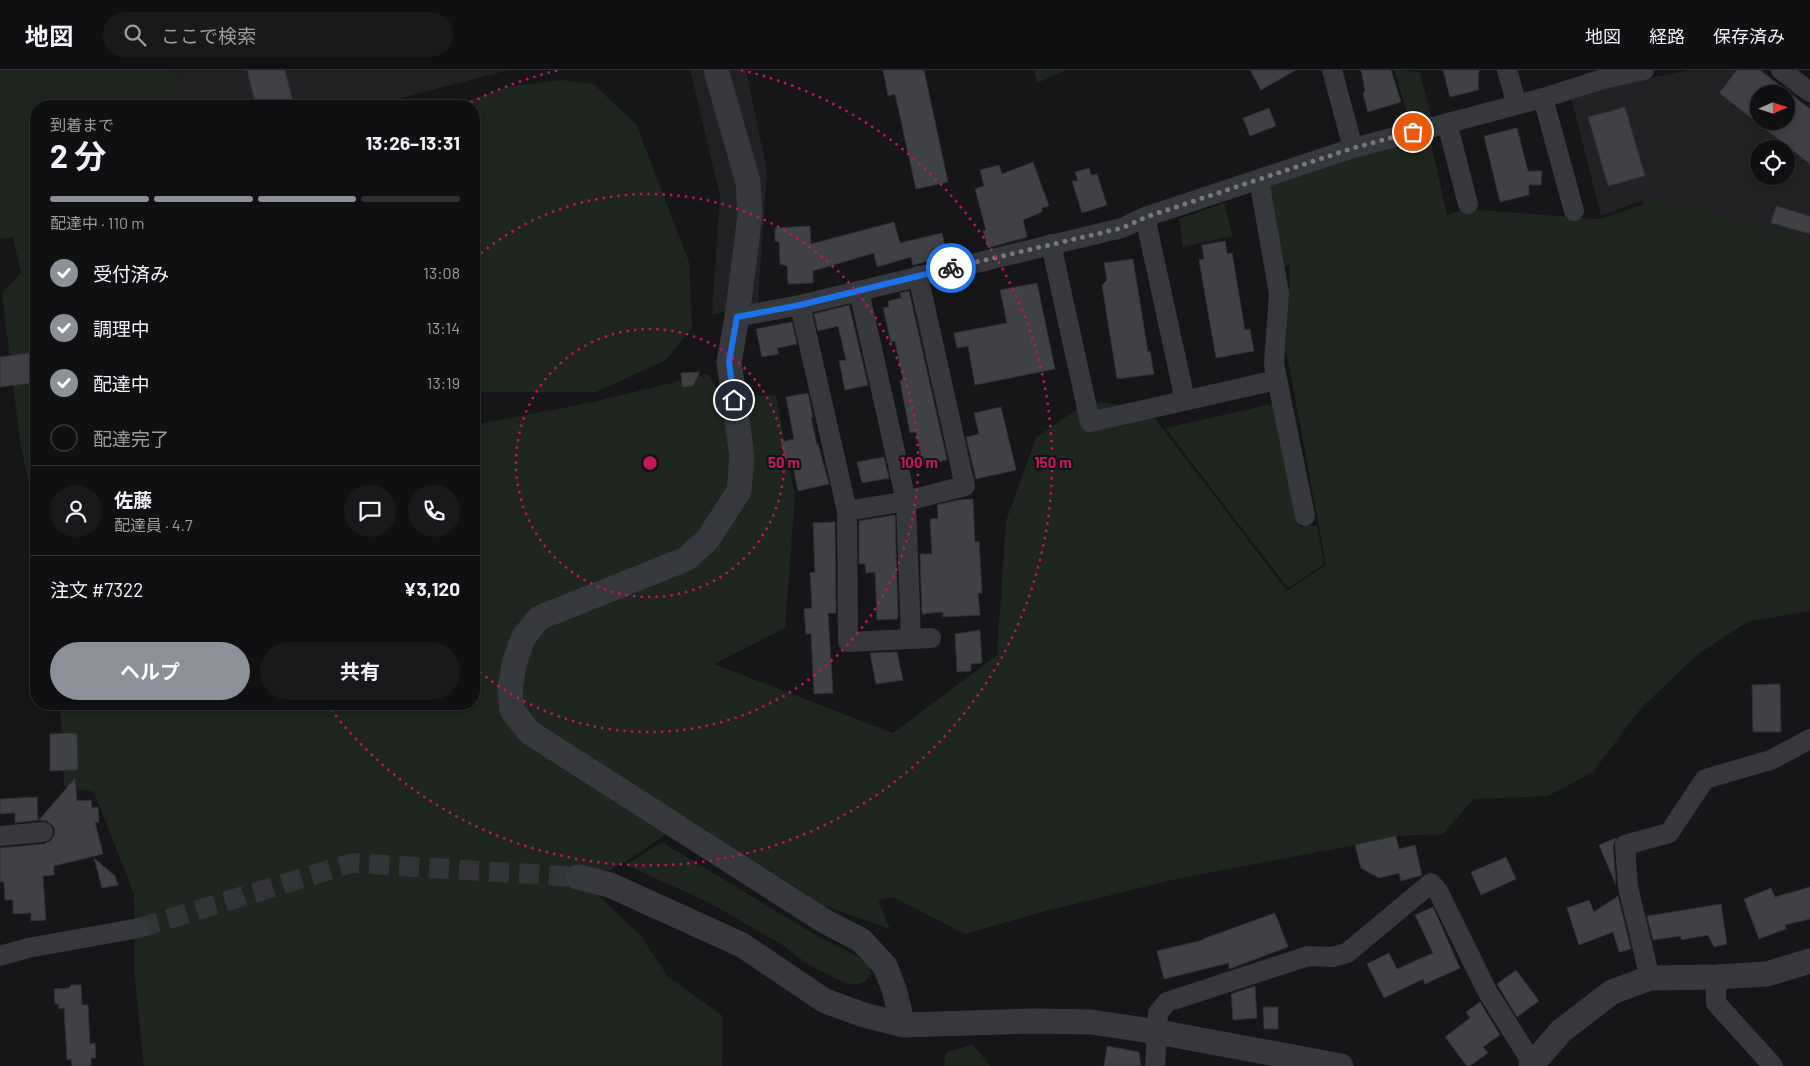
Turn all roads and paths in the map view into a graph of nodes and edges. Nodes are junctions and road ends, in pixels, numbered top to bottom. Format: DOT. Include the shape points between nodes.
graph roads {
  1 [pos="716,70"];
  2 [pos="1332,70"];
  3 [pos="1507,70"];
  4 [pos="1644,70"];
  5 [pos="1781,70"];
  6 [pos="1603,75"];
  7 [pos="1810,92"];
  8 [pos="1543,98"];
  9 [pos="1517,105"];
  10 [pos="1448,123"];
  11 [pos="1353,148"];
  12 [pos="1258,180"];
  13 [pos="1468,204"];
  14 [pos="1574,211"];
  15 [pos="1146,217"];
  16 [pos="1051,244"];
  17 [pos="918,276"];
  18 [pos="859,291"];
  19 [pos="800,305"];
  20 [pos="737,317"];
  21 [pos="1277,380"];
  22 [pos="1185,400"];
  23 [pos="906,500"];
  24 [pos="847,511"];
  25 [pos="1305,516"];
  26 [pos="1810,739"];
  27 [pos="43,832"];
  28 [pos="0,836"];
  29 [pos="578,877"];
  30 [pos="139,928"];
  31 [pos="0,956"];
  32 [pos="1810,961"];
  33 [pos="1716,977"];
  34 [pos="1650,978"];
  35 [pos="903,1025"];
  36 [pos="1158,1032"];
  37 [pos="1532,1065"];
  38 [pos="1154,1066"];
  39 [pos="1341,1066"];
  40 [pos="1773,1066"];
  1 -- 20 [label="street" via="748,182 750,214"];
  2 -- 11 [label="street"];
  3 -- 9 [label="street"];
  4 -- 6 [label="street"];
  5 -- 7 [label="street"];
  6 -- 8 [label="street"];
  8 -- 9 [label="street"];
  8 -- 14 [label="street"];
  9 -- 10 [label="street"];
  10 -- 11 [label="street"];
  10 -- 13 [label="street"];
  11 -- 12 [label="street"];
  12 -- 15 [label="street"];
  12 -- 21 [label="street" via="1279,293 1274,364"];
  15 -- 16 [label="street" via="1122,228"];
  15 -- 22 [label="street"];
  16 -- 17 [label="street"];
  16 -- 22 [label="street" via="1090,422"];
  17 -- 18 [label="street"];
  17 -- 23 [label="street" via="965,486"];
  18 -- 19 [label="street"];
  18 -- 23 [label="street"];
  19 -- 20 [label="street"];
  19 -- 24 [label="street"];
  20 -- 35 [label="street" via="729,362 742,457 739,491 708,540 686,559 539,618 523,638 514,664 510,689 512,710 529,732 826,922 861,940 885,966"];
  21 -- 22 [label="street"];
  21 -- 25 [label="street"];
  23 -- 24 [label="street"];
  23 -- 24 [label="street" via="921,638 848,642"];
  26 -- 34 [label="street" via="1771,760 1705,779 1669,833 1625,845 1628,887"];
  27 -- 28 [label="street"];
  29 -- 35 [label="street" via="610,885 742,945 825,1001"];
  30 -- 31 [label="street"];
  32 -- 33 [label="street" via="1767,974"];
  33 -- 34 [label="street"];
  33 -- 40 [label="street" via="1716,1003"];
  34 -- 37 [label="street" via="1612,992 1561,1031"];
  35 -- 36 [label="street" via="1091,1022"];
  36 -- 37 [label="street" via="1158,1012 1167,1002 1308,956 1347,953 1432,883 1487,991"];
  36 -- 38 [label="street"];
  36 -- 39 [label="street"];
}
